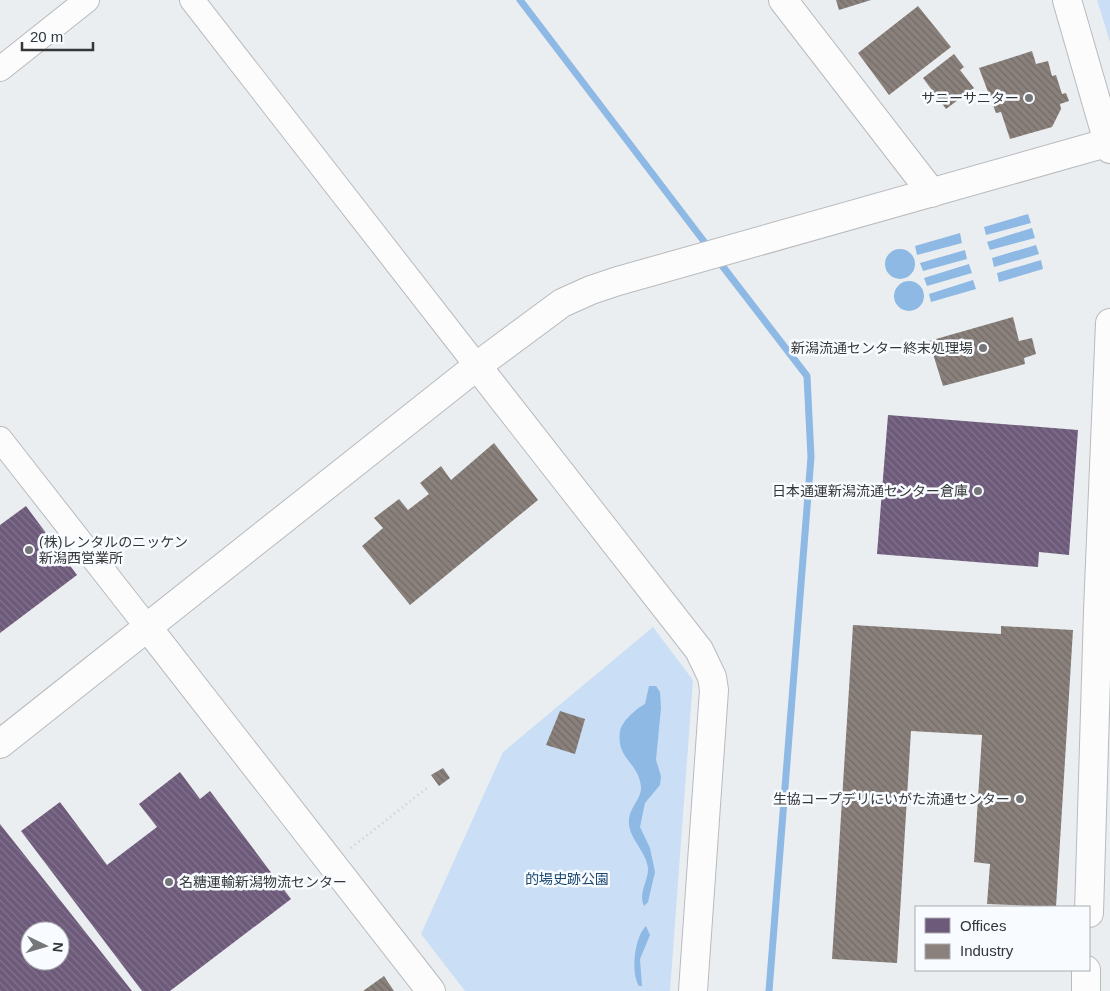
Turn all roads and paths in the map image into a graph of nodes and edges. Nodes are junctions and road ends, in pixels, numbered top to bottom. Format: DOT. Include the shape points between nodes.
graph roads {
  1 [pos="88,0"];
  2 [pos="192,0"];
  3 [pos="783,0"];
  4 [pos="1067,0"];
  5 [pos="0,69"];
  6 [pos="1110,144"];
  7 [pos="932,193"];
  8 [pos="1110,323"];
  9 [pos="477,366"];
  10 [pos="0,439"];
  11 [pos="148,628"];
  12 [pos="0,744"];
  13 [pos="427,788"];
  14 [pos="351,849"];
  15 [pos="1100,864"];
  16 [pos="1090,908"];
  17 [pos="1086,971"];
  18 [pos="431,991"];
  19 [pos="694,991"];
  20 [pos="1086,991"];
  1 -- 5 [label="street"];
  2 -- 9 [label="street"];
  3 -- 7 [label="street"];
  4 -- 6 [label="street"];
  6 -- 7 [label="street"];
  7 -- 9 [label="street" via="591,290 562,303"];
  8 -- 15 [label="street" via="1098,611"];
  9 -- 11 [label="street"];
  9 -- 19 [label="street" via="699,650 712,676 714,690"];
  10 -- 11 [label="street"];
  11 -- 12 [label="street"];
  11 -- 18 [label="street"];
  13 -- 14 [label="path"];
  15 -- 16 [label="street"];
  17 -- 20 [label="street"];
}
